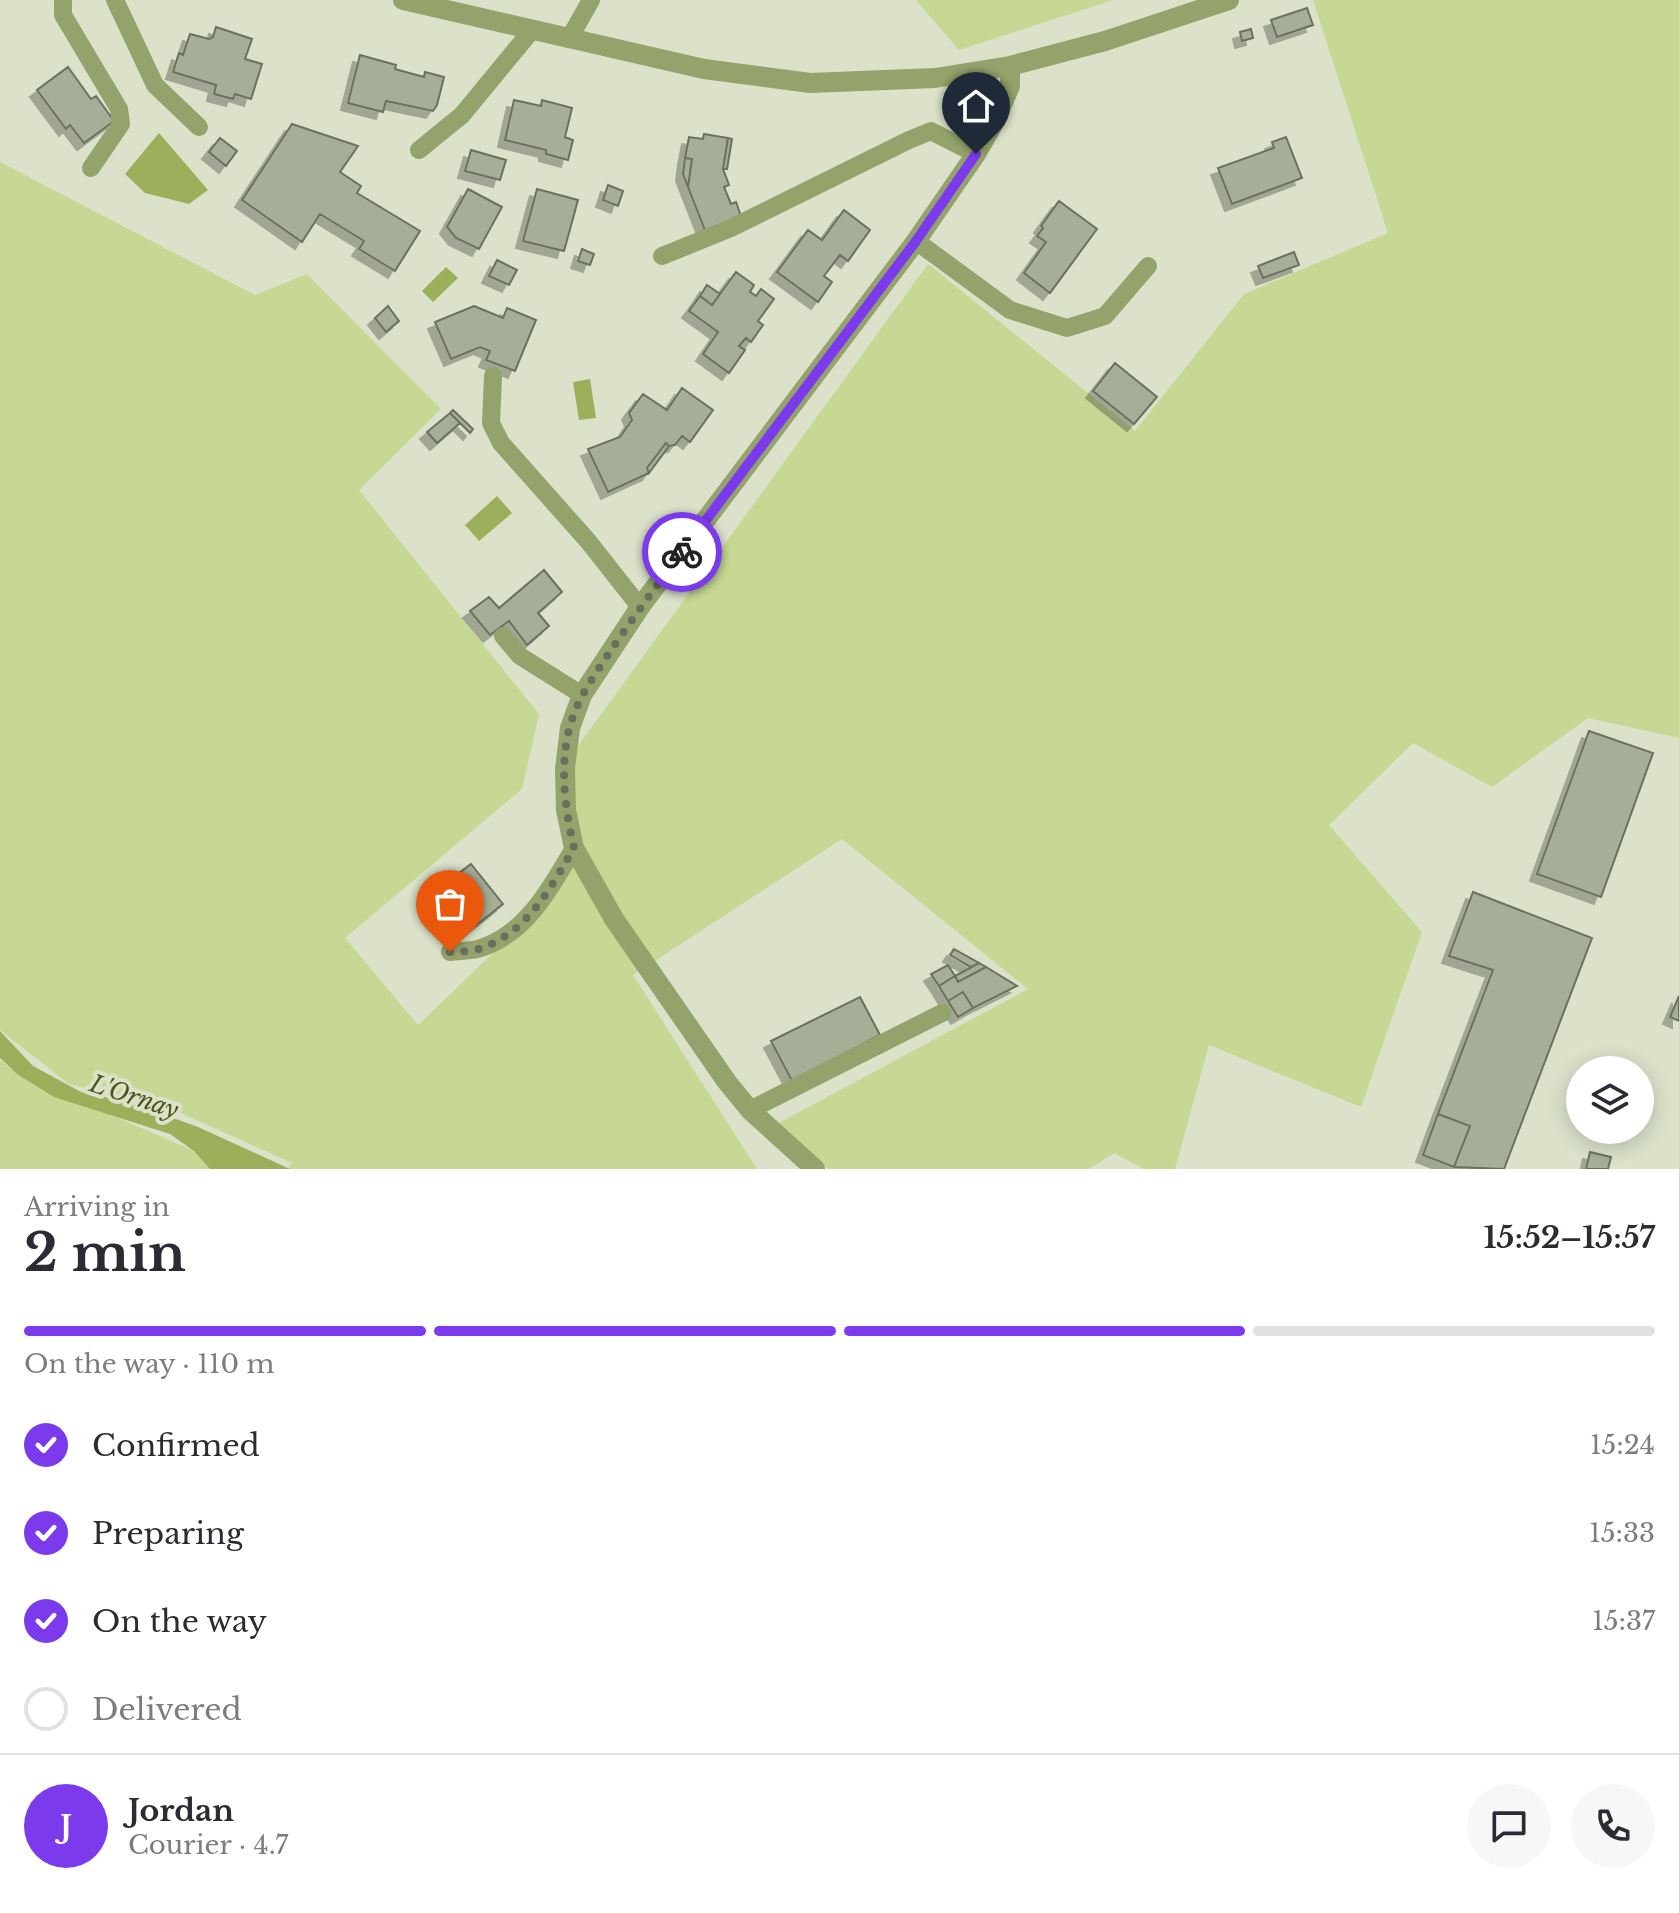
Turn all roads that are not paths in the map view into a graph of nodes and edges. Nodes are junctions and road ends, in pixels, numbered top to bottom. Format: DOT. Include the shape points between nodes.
graph roads {
  1 [pos="63,0"];
  2 [pos="115,0"];
  3 [pos="403,0"];
  4 [pos="591,0"];
  5 [pos="1229,0"];
  6 [pos="532,30"];
  7 [pos="569,39"];
  8 [pos="1010,66"];
  9 [pos="199,127"];
  10 [pos="419,150"];
  11 [pos="976,154"];
  12 [pos="91,168"];
  13 [pos="916,241"];
  14 [pos="662,256"];
  15 [pos="1148,266"];
  16 [pos="493,376"];
  17 [pos="640,607"];
  18 [pos="503,636"];
  19 [pos="582,695"];
  20 [pos="574,848"];
  21 [pos="450,952"];
  22 [pos="942,1013"];
  23 [pos="750,1110"];
  24 [pos="815,1169"];
  1 -- 12 [label="lane" via="63,15 119,109 121,124"];
  2 -- 9 [label="lane" via="155,85"];
  3 -- 6 [label="street"];
  4 -- 7 [label="lane"];
  5 -- 8 [label="street"];
  6 -- 7 [label="street"];
  6 -- 10 [label="lane" via="462,115"];
  7 -- 8 [label="street" via="704,69 810,83 935,78"];
  8 -- 11 [label="street" via="1010,86"];
  11 -- 13 [label="street"];
  11 -- 14 [label="lane" via="931,131"];
  13 -- 15 [label="lane" via="1010,310 1067,328 1105,316"];
  13 -- 17 [label="street"];
  16 -- 17 [label="lane" via="491,423 501,443"];
  17 -- 19 [label="street"];
  18 -- 19 [label="lane" via="520,656"];
  19 -- 20 [label="street" via="570,728 565,769"];
  20 -- 21 [label="lane" via="518,929 481,949"];
  20 -- 23 [label="street" via="623,932"];
  22 -- 23 [label="lane"];
  23 -- 24 [label="street"];
}
